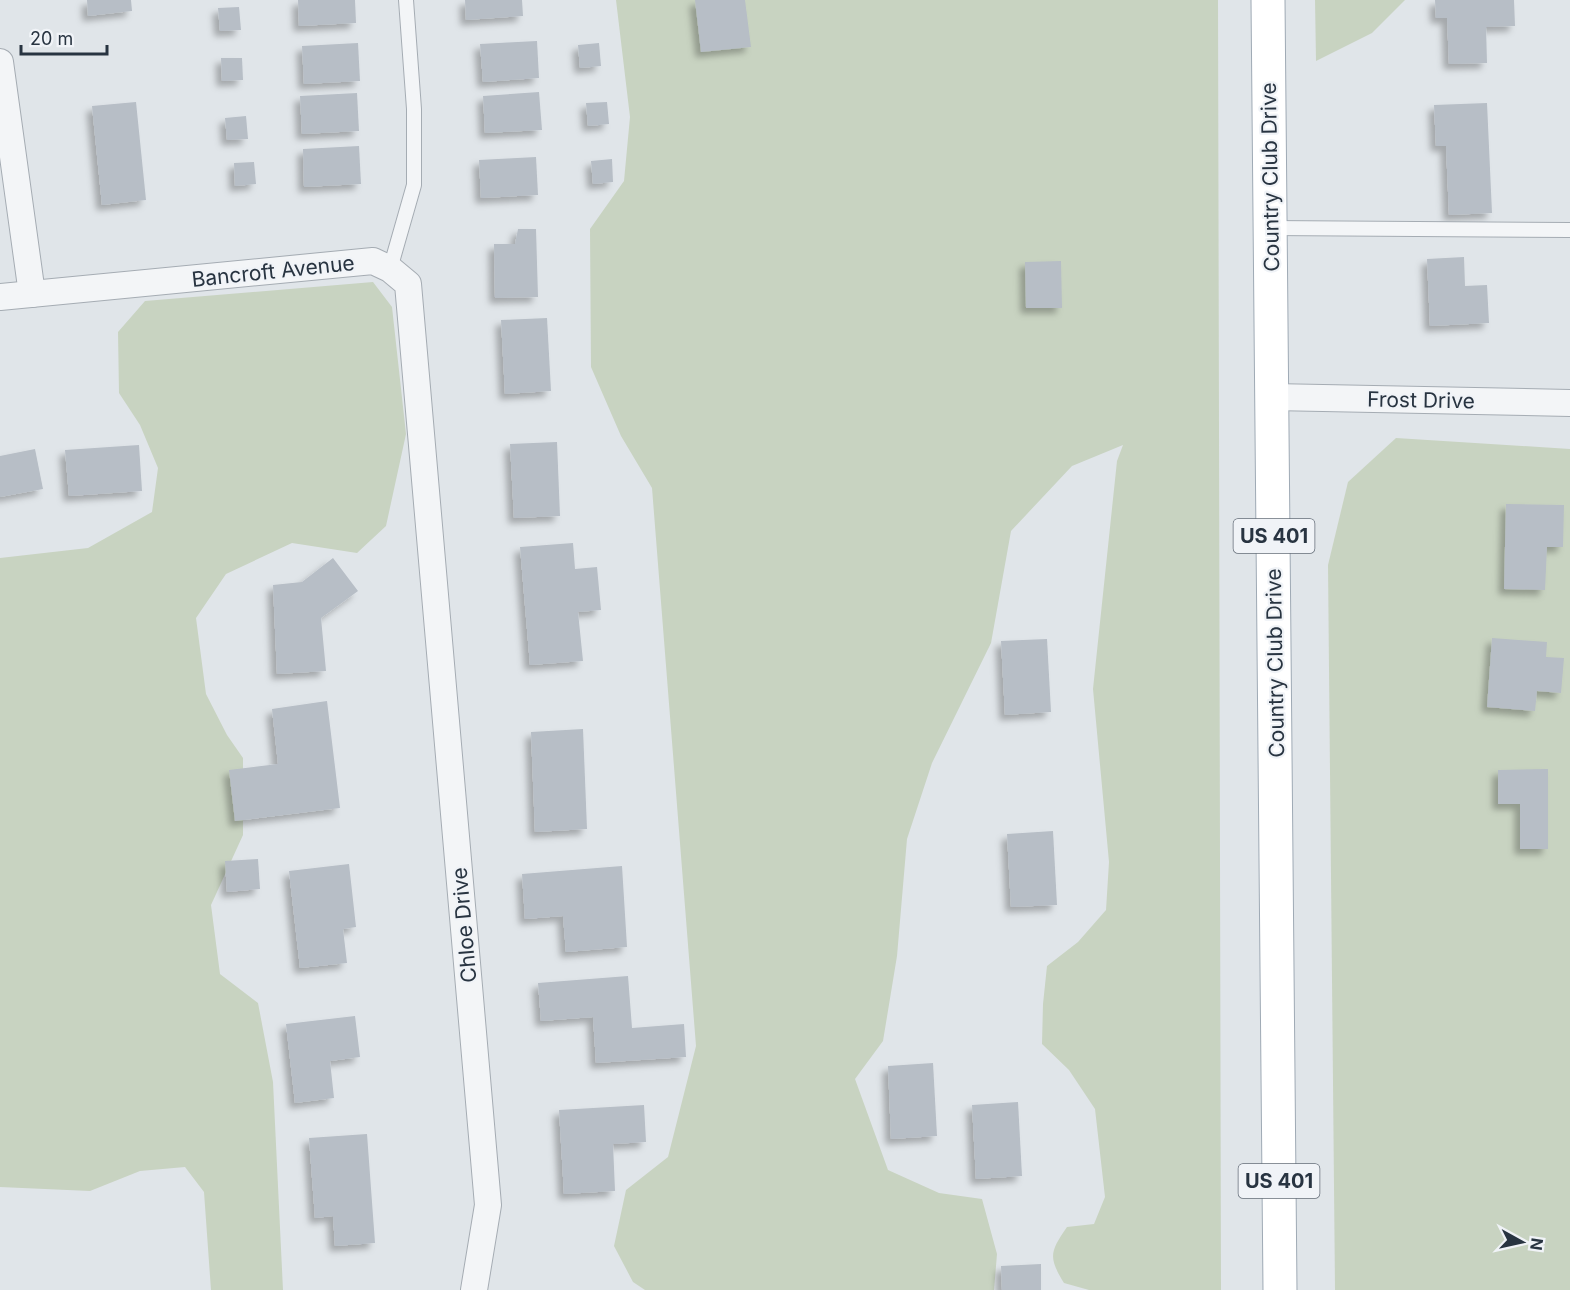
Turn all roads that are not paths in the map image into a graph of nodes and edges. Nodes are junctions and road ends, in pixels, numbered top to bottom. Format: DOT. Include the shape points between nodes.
graph roads {
  1 [pos="406,0"];
  2 [pos="1268,0"];
  3 [pos="0,62"];
  4 [pos="1270,228"];
  5 [pos="1570,230"];
  6 [pos="390,269"];
  7 [pos="33,294"];
  8 [pos="0,297"];
  9 [pos="1272,397"];
  10 [pos="1570,403"];
  11 [pos="474,1290"];
  12 [pos="1280,1290"];
  1 -- 6 [label="lane" via="414,109 414,185"];
  2 -- 4 [label="main road, Country Club Drive / US 401"];
  3 -- 7 [label="street"];
  4 -- 5 [label="lane"];
  4 -- 9 [label="main road, Country Club Drive / US 401"];
  6 -- 7 [label="street, Bancroft Avenue" via="373,261"];
  6 -- 11 [label="street, Chloe Drive" via="408,284 488,1205"];
  7 -- 8 [label="street, Bancroft Avenue"];
  9 -- 10 [label="street, Frost Drive"];
  9 -- 12 [label="main road, Country Club Drive / US 401"];
}
